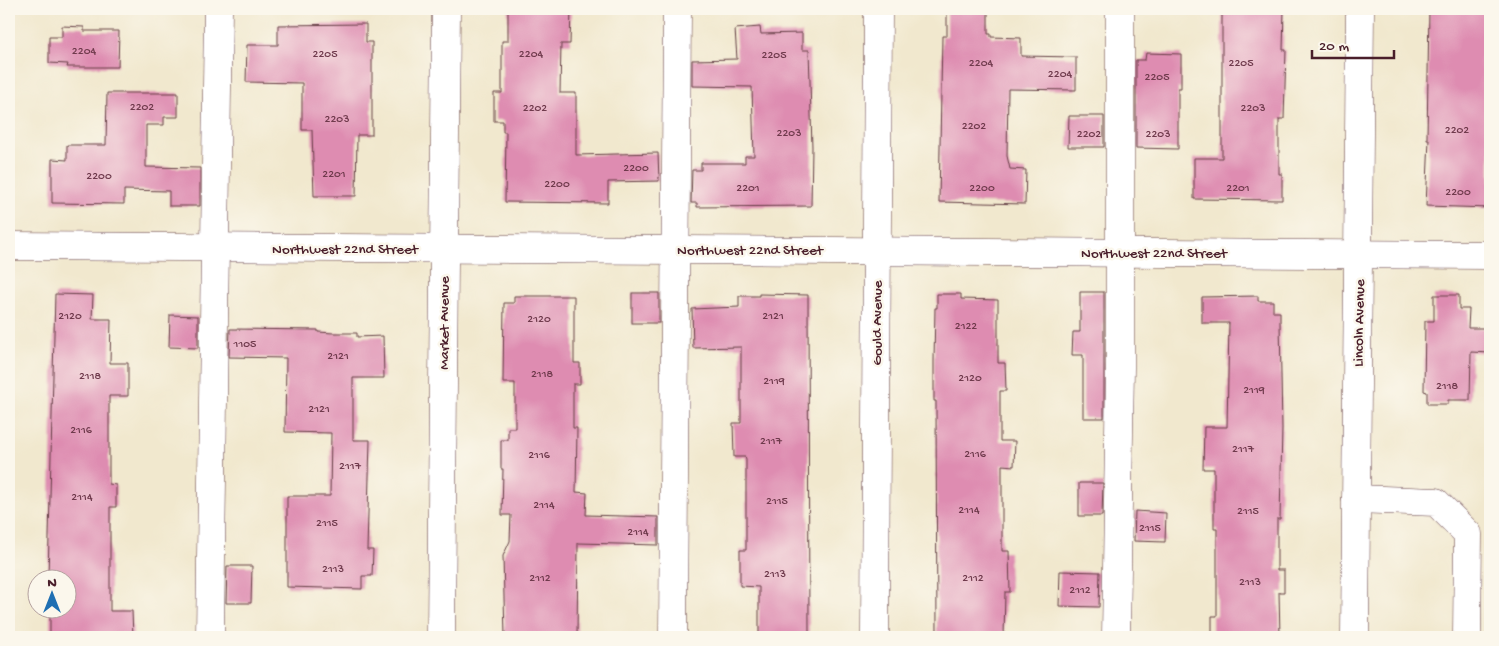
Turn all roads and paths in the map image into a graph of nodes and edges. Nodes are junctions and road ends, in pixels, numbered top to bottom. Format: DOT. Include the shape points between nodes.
graph roads {
  1 [pos="218,9"];
  2 [pos="446,9"];
  3 [pos="677,9"];
  4 [pos="878,9"];
  5 [pos="1120,9"];
  6 [pos="1360,9"];
  7 [pos="9,246"];
  8 [pos="216,248"];
  9 [pos="443,248"];
  10 [pos="674,249"];
  11 [pos="877,250"];
  12 [pos="1121,252"];
  13 [pos="1359,253"];
  14 [pos="1490,255"];
  15 [pos="1356,499"];
  16 [pos="210,637"];
  17 [pos="441,637"];
  18 [pos="673,637"];
  19 [pos="875,637"];
  20 [pos="1116,637"];
  21 [pos="1355,637"];
  22 [pos="1467,637"];
  1 -- 8 [label="street"];
  2 -- 9 [label="street, Market Avenue"];
  3 -- 10 [label="street"];
  4 -- 11 [label="street, Gould Avenue"];
  5 -- 12 [label="street" via="1118,218"];
  6 -- 13 [label="street, Lincoln Avenue"];
  7 -- 8 [label="street, Northwest 22nd Street"];
  8 -- 9 [label="street, Northwest 22nd Street"];
  8 -- 16 [label="street" via="212,284"];
  9 -- 10 [label="street, Northwest 22nd Street"];
  9 -- 17 [label="street, Market Avenue"];
  10 -- 11 [label="street, Northwest 22nd Street"];
  10 -- 18 [label="street"];
  11 -- 12 [label="street, Northwest 22nd Street"];
  11 -- 19 [label="street, Gould Avenue"];
  12 -- 13 [label="street, Northwest 22nd Street"];
  12 -- 20 [label="street"];
  13 -- 14 [label="street, Northwest 22nd Street"];
  13 -- 15 [label="street, Lincoln Avenue"];
  15 -- 21 [label="street, Lincoln Avenue"];
  15 -- 22 [label="street" via="1436,502 1468,534"];
}
